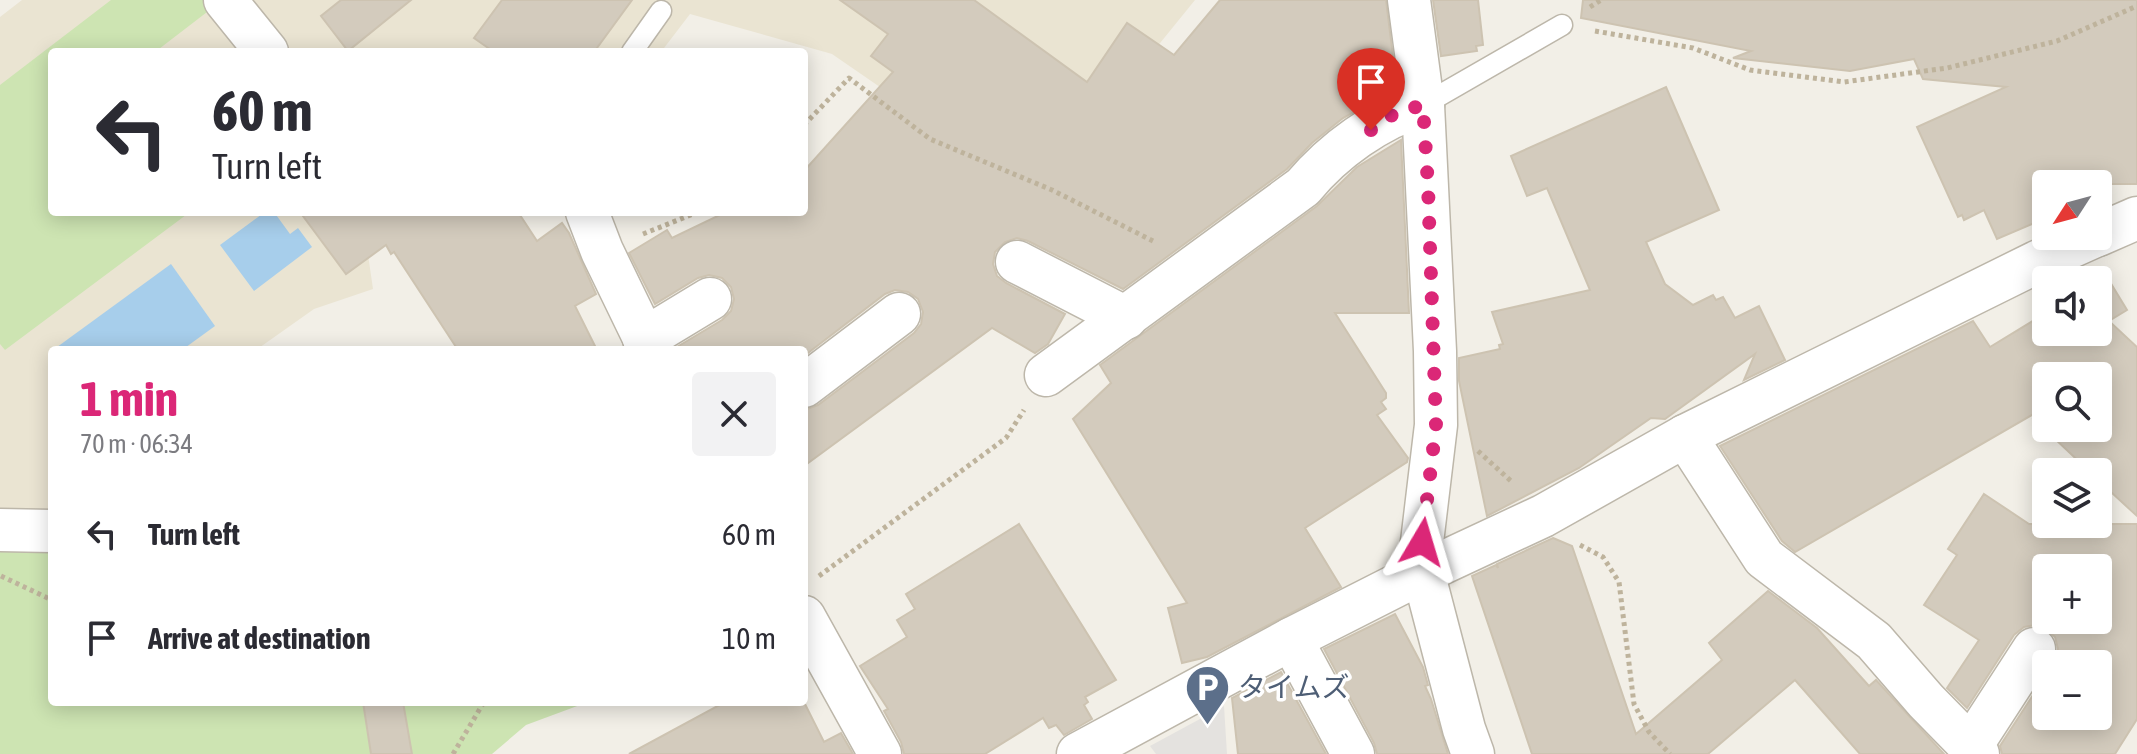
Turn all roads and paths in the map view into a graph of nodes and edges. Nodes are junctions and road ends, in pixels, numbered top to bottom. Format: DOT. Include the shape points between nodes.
graph roads {
  1 [pos="225,0"];
  2 [pos="1409,0"];
  3 [pos="2137,6"];
  4 [pos="661,11"];
  5 [pos="1562,25"];
  6 [pos="264,48"];
  7 [pos="635,48"];
  8 [pos="1423,105"];
  9 [pos="808,121"];
  10 [pos="1321,165"];
  11 [pos="589,216"];
  12 [pos="688,216"];
  13 [pos="2137,218"];
  14 [pos="2112,228"];
  15 [pos="2063,250"];
  16 [pos="602,251"];
  17 [pos="1017,262"];
  18 [pos="1183,266"];
  19 [pos="710,299"];
  20 [pos="899,314"];
  21 [pos="1126,318"];
  22 [pos="647,345"];
  23 [pos="1046,375"];
  24 [pos="808,383"];
  25 [pos="1436,425"];
  26 [pos="1685,436"];
  27 [pos="1543,516"];
  28 [pos="0,530"];
  29 [pos="48,531"];
  30 [pos="1423,572"];
  31 [pos="0,575"];
  32 [pos="48,598"];
  33 [pos="809,599"];
  34 [pos="1291,639"];
  35 [pos="2034,649"];
  36 [pos="482,706"];
  37 [pos="1974,750"];
  38 [pos="453,754"];
  39 [pos="880,754"];
  40 [pos="1078,754"];
  41 [pos="1353,754"];
  42 [pos="1473,754"];
  43 [pos="1670,754"];
  1 -- 6 [label="street"];
  2 -- 8 [label="street"];
  3 -- 5 [label="path" via="2057,41 1947,68 1844,82 1750,70 1693,48"];
  4 -- 7 [label="lane"];
  5 -- 8 [label="lane"];
  8 -- 10 [label="street" via="1395,113"];
  8 -- 25 [label="street"];
  9 -- 18 [label="path" via="849,78 930,139 1052,190"];
  10 -- 18 [label="street" via="1303,187"];
  10 -- 18 [label="lane" via="1296,168 1265,190"];
  11 -- 16 [label="street"];
  12 -- 16 [label="path"];
  13 -- 14 [label="street"];
  15 -- 26 [label="street"];
  16 -- 22 [label="street"];
  17 -- 21 [label="street"];
  18 -- 21 [label="street"];
  19 -- 22 [label="street"];
  20 -- 24 [label="street"];
  21 -- 23 [label="street"];
  23 -- 33 [label="path" via="1006,438"];
  25 -- 27 [label="path" via="1467,442"];
  25 -- 30 [label="street"];
  26 -- 27 [label="street"];
  26 -- 37 [label="street" via="1764,558 1874,641"];
  27 -- 30 [label="street"];
  27 -- 43 [label="path" via="1557,534 1603,557 1619,582 1634,704 1649,732"];
  28 -- 29 [label="street"];
  30 -- 34 [label="street"];
  30 -- 42 [label="street"];
  31 -- 32 [label="path"];
  33 -- 39 [label="street"];
  34 -- 40 [label="street"];
  34 -- 41 [label="street"];
  35 -- 37 [label="street"];
  36 -- 38 [label="path"];
}
